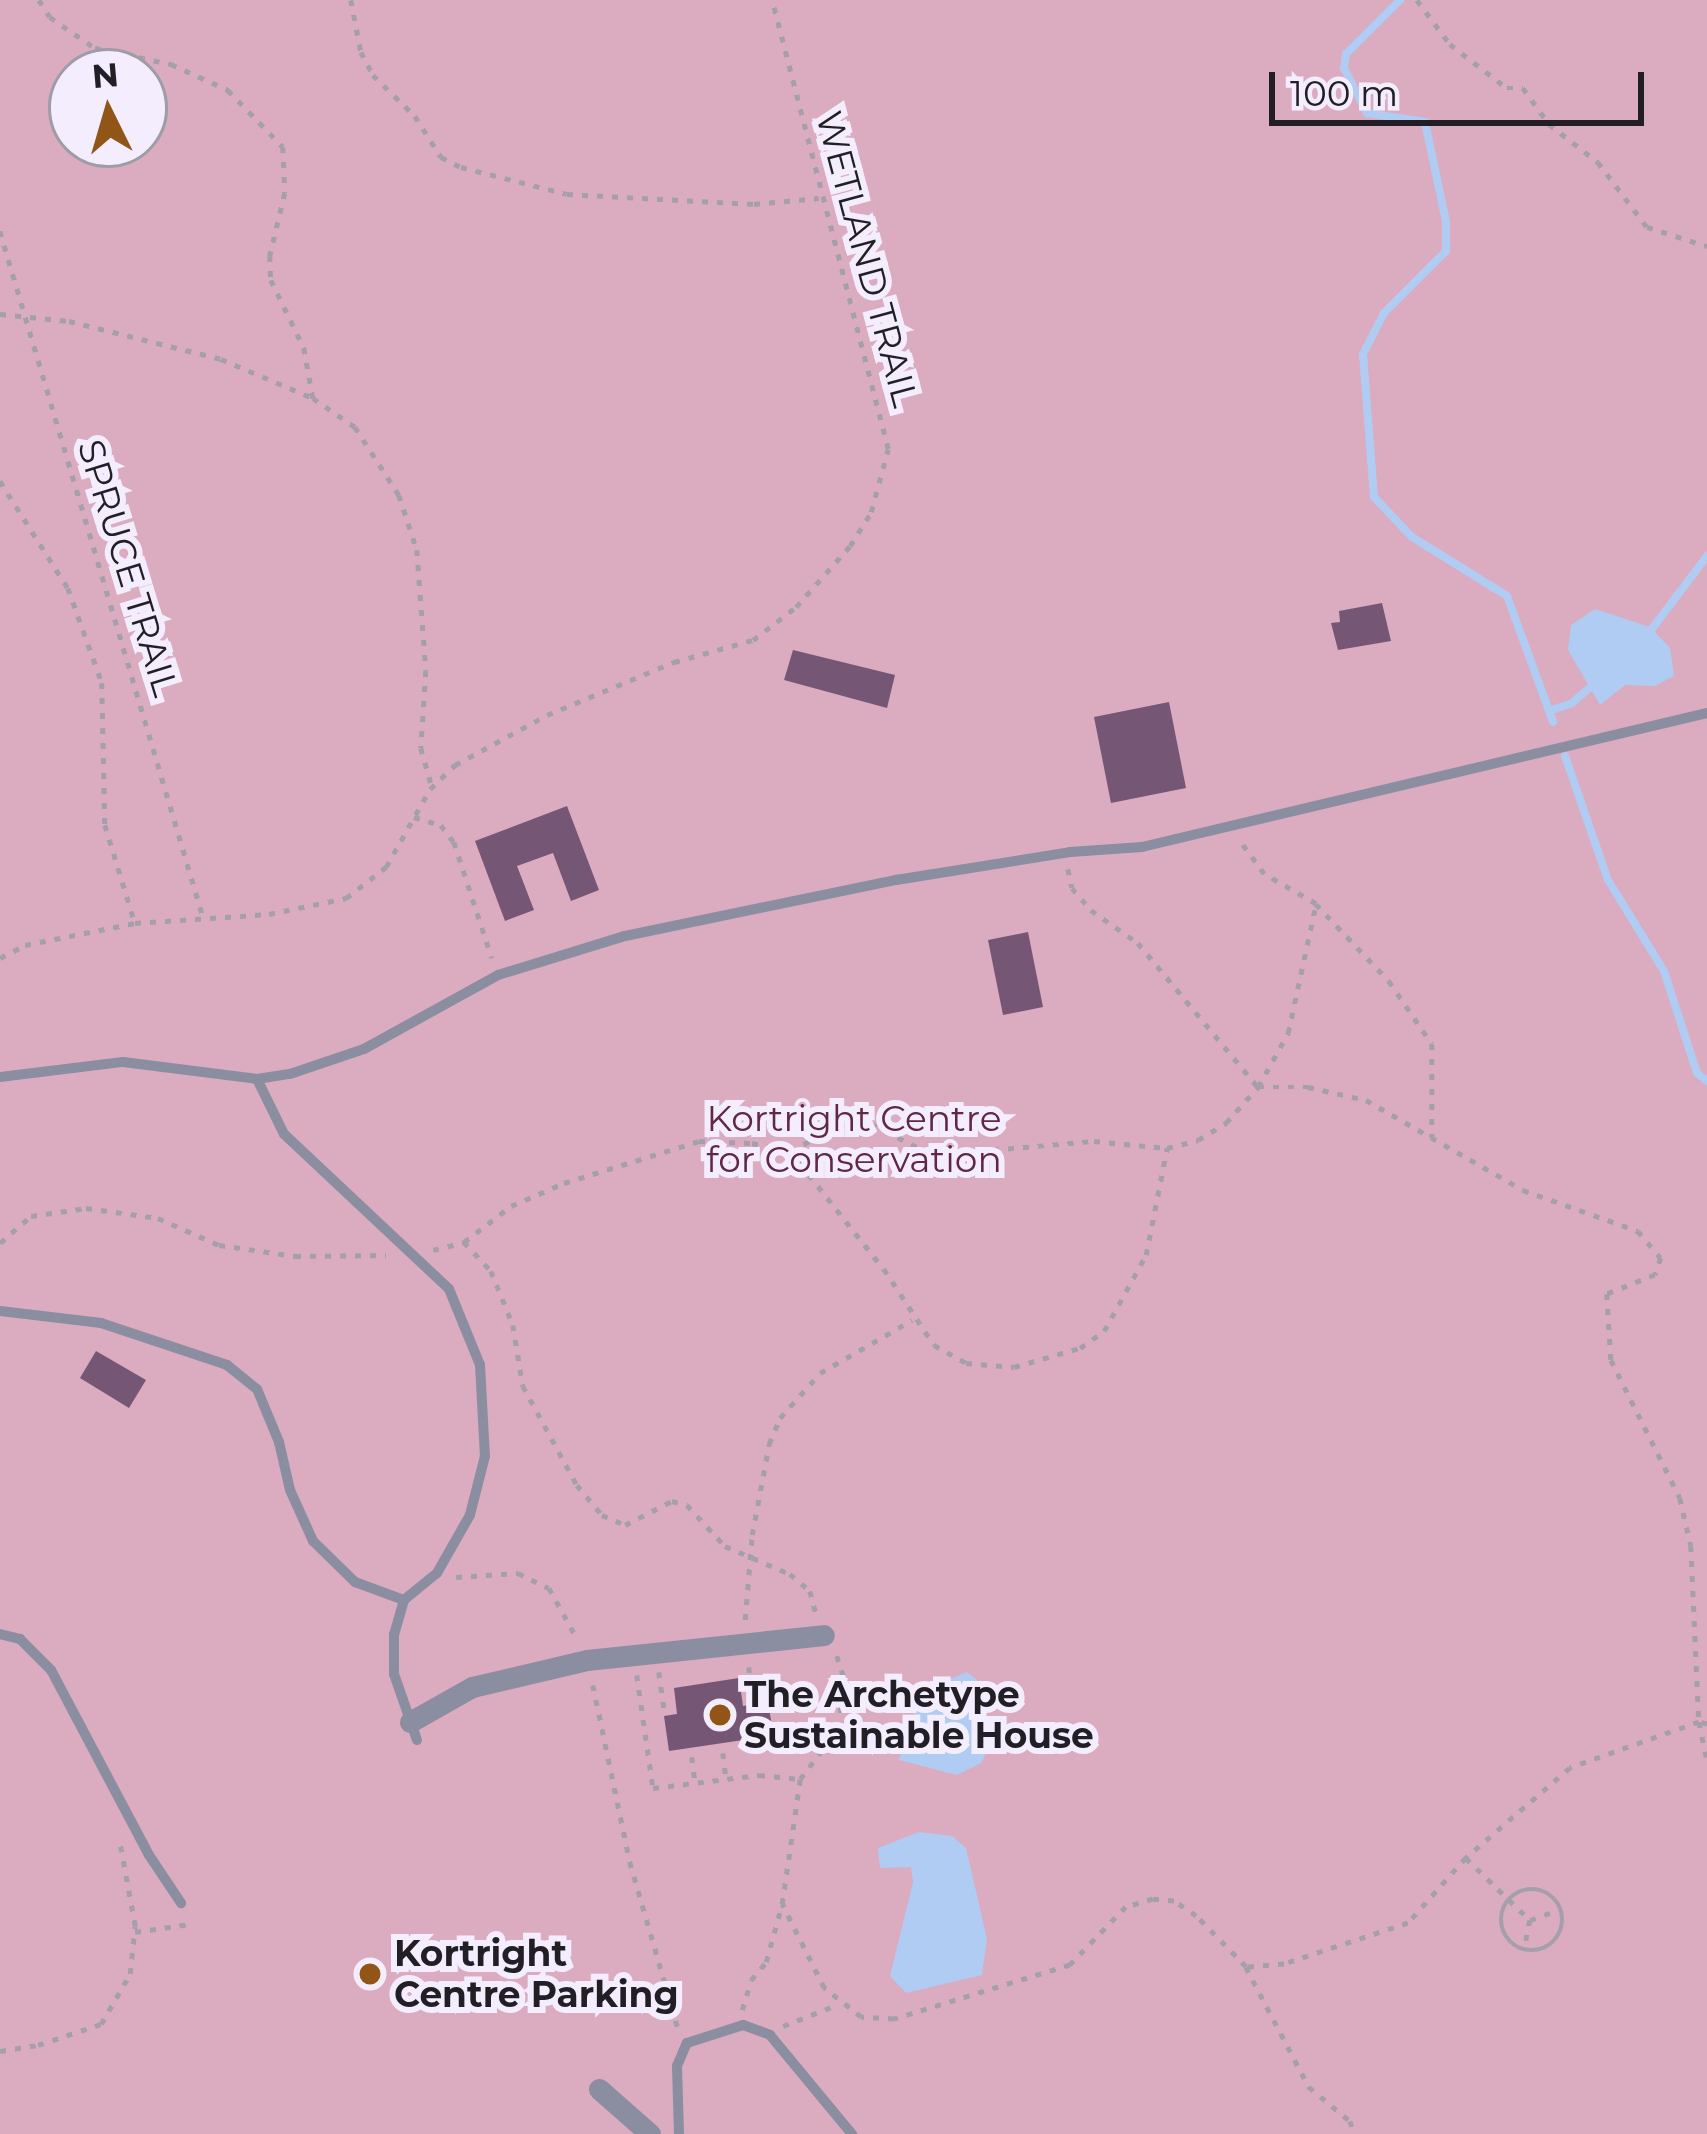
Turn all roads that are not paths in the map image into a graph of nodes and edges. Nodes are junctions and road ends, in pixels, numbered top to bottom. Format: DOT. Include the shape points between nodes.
graph roads {
  1 [pos="1707,713"];
  2 [pos="0,1077"];
  3 [pos="257,1079"];
  4 [pos="0,1311"];
  5 [pos="404,1600"];
  6 [pos="0,1634"];
  7 [pos="824,1635"];
  8 [pos="414,1731"];
  9 [pos="181,1903"];
  10 [pos="599,2089"];
  11 [pos="650,2134"];
  12 [pos="679,2134"];
  13 [pos="853,2134"];
  1 -- 3 [label="lane" via="1142,847 1070,852 675,925 498,974 364,1049"];
  2 -- 3 [label="lane" via="123,1062"];
  3 -- 5 [label="lane" via="284,1134 449,1288 470,1331 486,1406 485,1456 470,1515 436,1573"];
  4 -- 5 [label="lane" via="101,1323 227,1365 256,1389 313,1541 355,1582"];
  5 -- 8 [label="lane" via="394,1674"];
  6 -- 9 [label="lane" via="20,1639 51,1670"];
  7 -- 8 [label="street" via="587,1660 472,1688"];
  10 -- 11 [label="street"];
  12 -- 13 [label="lane" via="677,2066 687,2043 736,2027 770,2035"];
}
